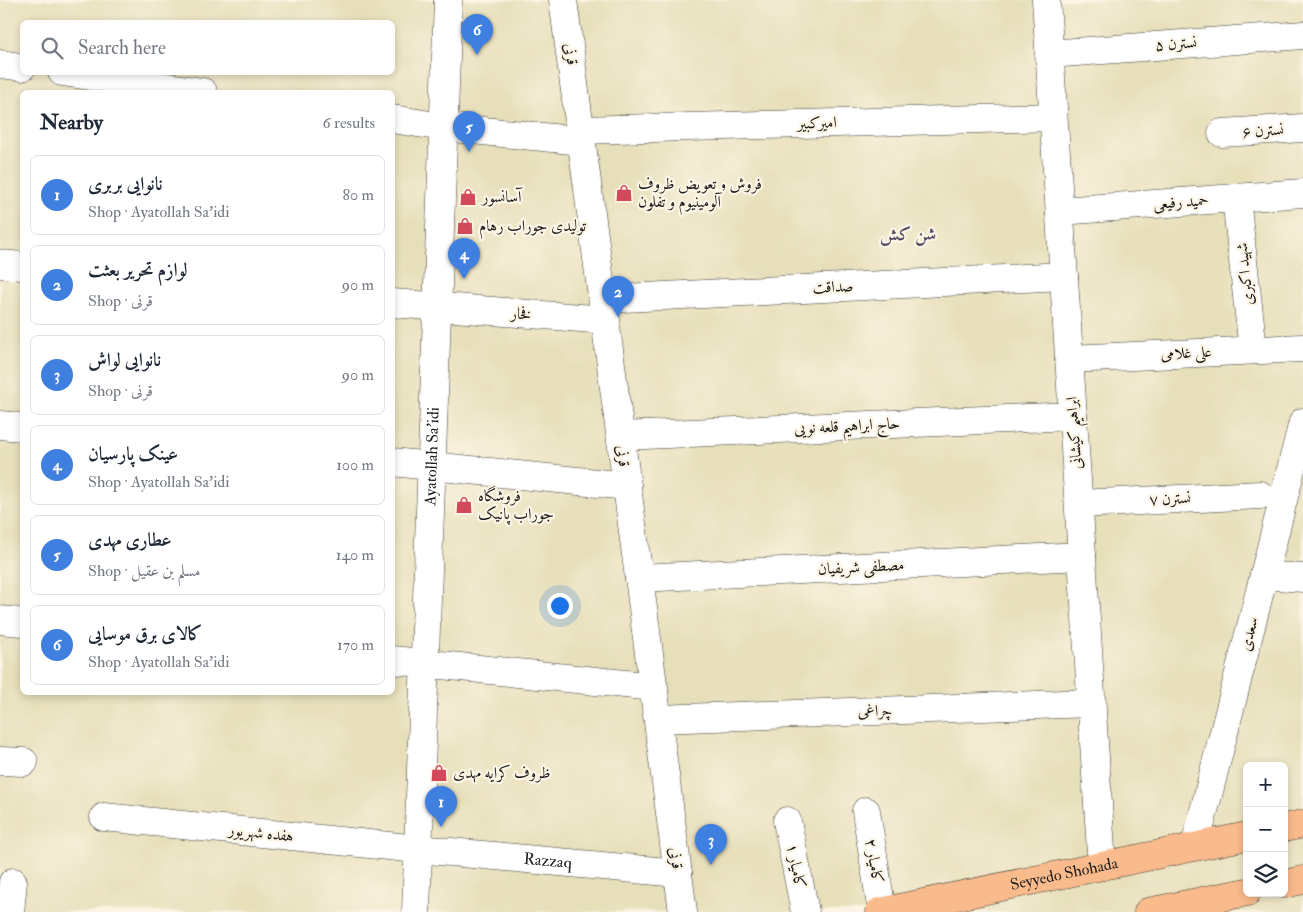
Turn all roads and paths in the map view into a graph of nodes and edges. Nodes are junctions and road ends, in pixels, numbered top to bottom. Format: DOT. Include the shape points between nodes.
graph roads {
  1 [pos="448,0"];
  2 [pos="563,0"];
  3 [pos="1046,0"];
  4 [pos="1303,35"];
  5 [pos="1049,54"];
  6 [pos="0,64"];
  7 [pos="20,67"];
  8 [pos="83,75"];
  9 [pos="189,90"];
  10 [pos="1054,117"];
  11 [pos="395,119"];
  12 [pos="443,127"];
  13 [pos="1303,128"];
  14 [pos="1222,133"];
  15 [pos="581,135"];
  16 [pos="1303,192"];
  17 [pos="1236,198"];
  18 [pos="1060,211"];
  19 [pos="0,264"];
  20 [pos="20,266"];
  21 [pos="1064,276"];
  22 [pos="395,303"];
  23 [pos="437,308"];
  24 [pos="604,310"];
  25 [pos="1303,348"];
  26 [pos="1253,350"];
  27 [pos="1069,359"];
  28 [pos="1073,416"];
  29 [pos="0,425"];
  30 [pos="20,427"];
  31 [pos="1302,430"];
  32 [pos="621,436"];
  33 [pos="395,462"];
  34 [pos="432,466"];
  35 [pos="627,486"];
  36 [pos="1260,495"];
  37 [pos="1079,504"];
  38 [pos="1082,556"];
  39 [pos="1264,575"];
  40 [pos="640,578"];
  41 [pos="1303,578"];
  42 [pos="0,620"];
  43 [pos="20,622"];
  44 [pos="395,660"];
  45 [pos="425,663"];
  46 [pos="654,687"];
  47 [pos="1092,702"];
  48 [pos="658,719"];
  49 [pos="866,811"];
  50 [pos="104,817"];
  51 [pos="787,821"];
  52 [pos="1303,824"];
  53 [pos="1288,827"];
  54 [pos="1243,837"];
  55 [pos="1195,846"];
  56 [pos="418,849"];
  57 [pos="1102,866"];
  58 [pos="678,873"];
  59 [pos="1303,880"];
  60 [pos="13,882"];
  61 [pos="1288,883"];
  62 [pos="1243,893"];
  63 [pos="1181,908"];
  64 [pos="10,912"];
  65 [pos="416,912"];
  66 [pos="684,912"];
  67 [pos="805,912"];
  68 [pos="881,912"];
  69 [pos="1148,912"];
  1 -- 12 [label="street, Ayatollah Sa'idi"];
  2 -- 15 [label="street, قرنی"];
  3 -- 5 [label="street, ابراهیم کیشانی"];
  4 -- 5 [label="street, نسترن ۵"];
  5 -- 10 [label="street, ابراهیم کیشانی"];
  6 -- 7 [label="street"];
  8 -- 9 [label="street"];
  10 -- 15 [label="street, امیرکبیر"];
  10 -- 18 [label="street, ابراهیم کیشانی"];
  11 -- 12 [label="street, امیرکبیر"];
  12 -- 15 [label="street, امیرکبیر"];
  12 -- 23 [label="street, Ayatollah Sa'idi"];
  13 -- 14 [label="street, نسترن ۶"];
  15 -- 24 [label="street, قرنی"];
  16 -- 17 [label="street, حمید رفیعی"];
  17 -- 18 [label="street, حمید رفیعی"];
  17 -- 26 [label="street, شهید اکبری"];
  18 -- 21 [label="street, ابراهیم کیشانی"];
  19 -- 20 [label="street"];
  21 -- 24 [label="street, صداقت"];
  21 -- 27 [label="street, ابراهیم کیشانی"];
  22 -- 23 [label="street, فخار"];
  23 -- 24 [label="street, فخار"];
  23 -- 34 [label="street, Ayatollah Sa'idi"];
  24 -- 32 [label="street, قرنی"];
  25 -- 26 [label="street, علی غلامی"];
  26 -- 27 [label="street, علی غلامی"];
  27 -- 28 [label="street, ابراهیم کیشانی"];
  28 -- 32 [label="street, حاج ابراهیم قلعه نویی"];
  28 -- 37 [label="street, ابراهیم کیشانی"];
  29 -- 30 [label="street"];
  31 -- 39 [label="street, سعدی"];
  32 -- 35 [label="street, قرنی"];
  33 -- 34 [label="street"];
  34 -- 35 [label="street"];
  34 -- 45 [label="street, Ayatollah Sa'idi"];
  35 -- 40 [label="street, قرنی"];
  36 -- 37 [label="street, نسترن ۷"];
  37 -- 38 [label="street, ابراهیم کیشانی"];
  38 -- 40 [label="street, مصطفی شریفیان"];
  38 -- 47 [label="street, ابراهیم کیشانی"];
  39 -- 41 [label="street"];
  39 -- 55 [label="street, سعدی"];
  40 -- 46 [label="street, قرنی"];
  42 -- 43 [label="street"];
  44 -- 45 [label="street"];
  45 -- 46 [label="street"];
  45 -- 56 [label="street, Ayatollah Sa'idi"];
  46 -- 48 [label="street, قرنی"];
  47 -- 48 [label="street, چراغی"];
  47 -- 57 [label="street, ابراهیم کیشانی"];
  48 -- 58 [label="street, قرنی"];
  49 -- 68 [label="street, کامیار ۲"];
  50 -- 56 [label="street, هفده شهریور"];
  51 -- 67 [label="street, کامیار ۱"];
  52 -- 53 [label="main road"];
  54 -- 55 [label="main road, Seyyedo Shohada"];
  55 -- 57 [label="main road, Seyyedo Shohada"];
  56 -- 58 [label="street, Razzaq"];
  56 -- 65 [label="street, Ayatollah Sa'idi"];
  57 -- 68 [label="main road, Seyyedo Shohada"];
  58 -- 66 [label="street, قرنی"];
  59 -- 61 [label="main road"];
  60 -- 64 [label="street"];
  62 -- 63 [label="main road"];
  63 -- 69 [label="main road"];
}
